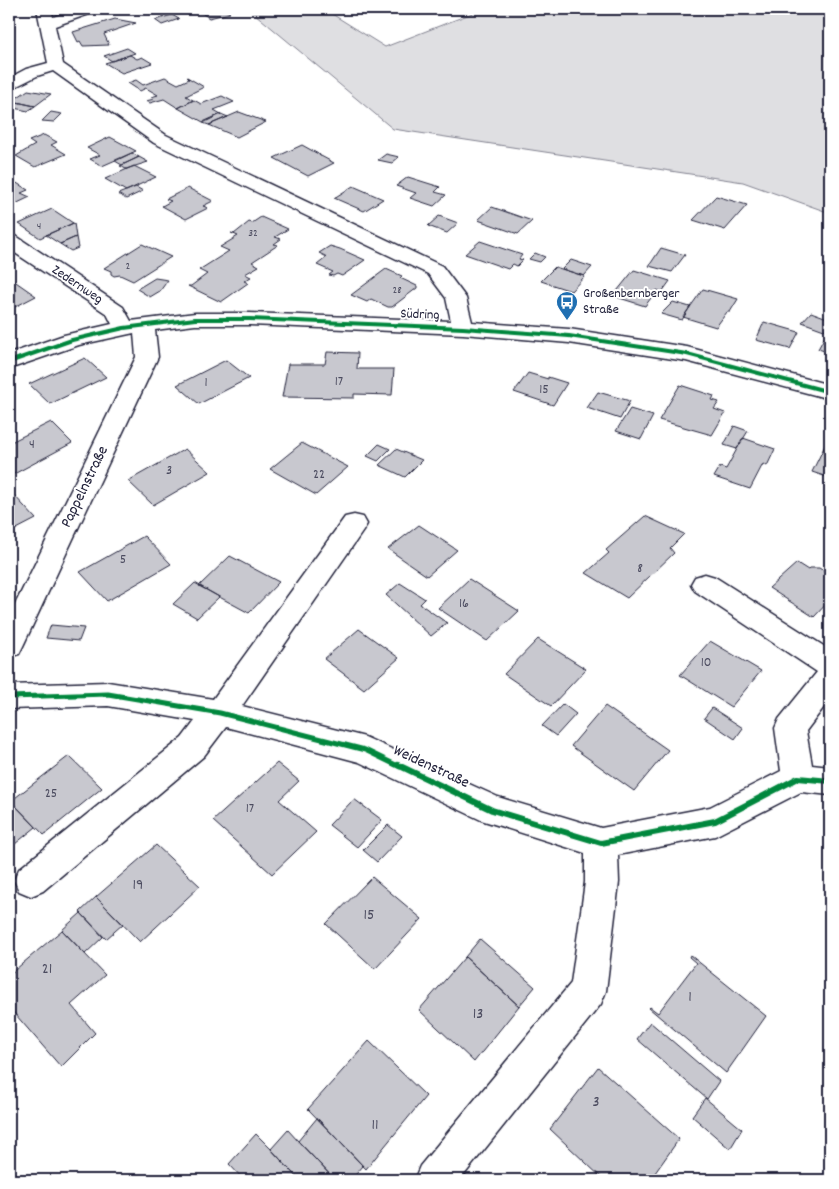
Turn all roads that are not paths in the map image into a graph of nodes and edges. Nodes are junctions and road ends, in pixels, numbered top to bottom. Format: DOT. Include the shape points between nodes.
graph roads {
  1 [pos="90,9"];
  2 [pos="45,16"];
  3 [pos="56,66"];
  4 [pos="9,85"];
  5 [pos="13,247"];
  6 [pos="134,326"];
  7 [pos="463,328"];
  8 [pos="9,362"];
  9 [pos="830,392"];
  10 [pos="354,524"];
  11 [pos="704,584"];
  12 [pos="9,646"];
  13 [pos="830,665"];
  14 [pos="830,677"];
  15 [pos="9,697"];
  16 [pos="220,713"];
  17 [pos="798,778"];
  18 [pos="830,781"];
  19 [pos="602,843"];
  20 [pos="31,880"];
  21 [pos="434,1180"];
  1 -- 2 [label="street"];
  2 -- 3 [label="street"];
  3 -- 4 [label="street" via="20,77"];
  3 -- 7 [label="street" via="160,139 435,270 456,298"];
  5 -- 6 [label="street, Zedernweg" via="116,311"];
  6 -- 7 [label="street, Südring" via="195,319 250,319"];
  6 -- 8 [label="street, Südring" via="72,340"];
  6 -- 12 [label="street, Pappelnstraße" via="147,357"];
  7 -- 9 [label="street, Südring" via="569,336 687,354"];
  10 -- 16 [label="street"];
  11 -- 13 [label="street"];
  14 -- 17 [label="street" via="790,728"];
  15 -- 16 [label="street, Weidenstraße" via="108,694"];
  16 -- 19 [label="street, Weidenstraße" via="365,750 492,810"];
  16 -- 20 [label="street" via="194,747"];
  17 -- 18 [label="street"];
  17 -- 19 [label="street, Weidenstraße" via="715,821"];
  19 -- 21 [label="street" via="602,882 588,991"];
}
